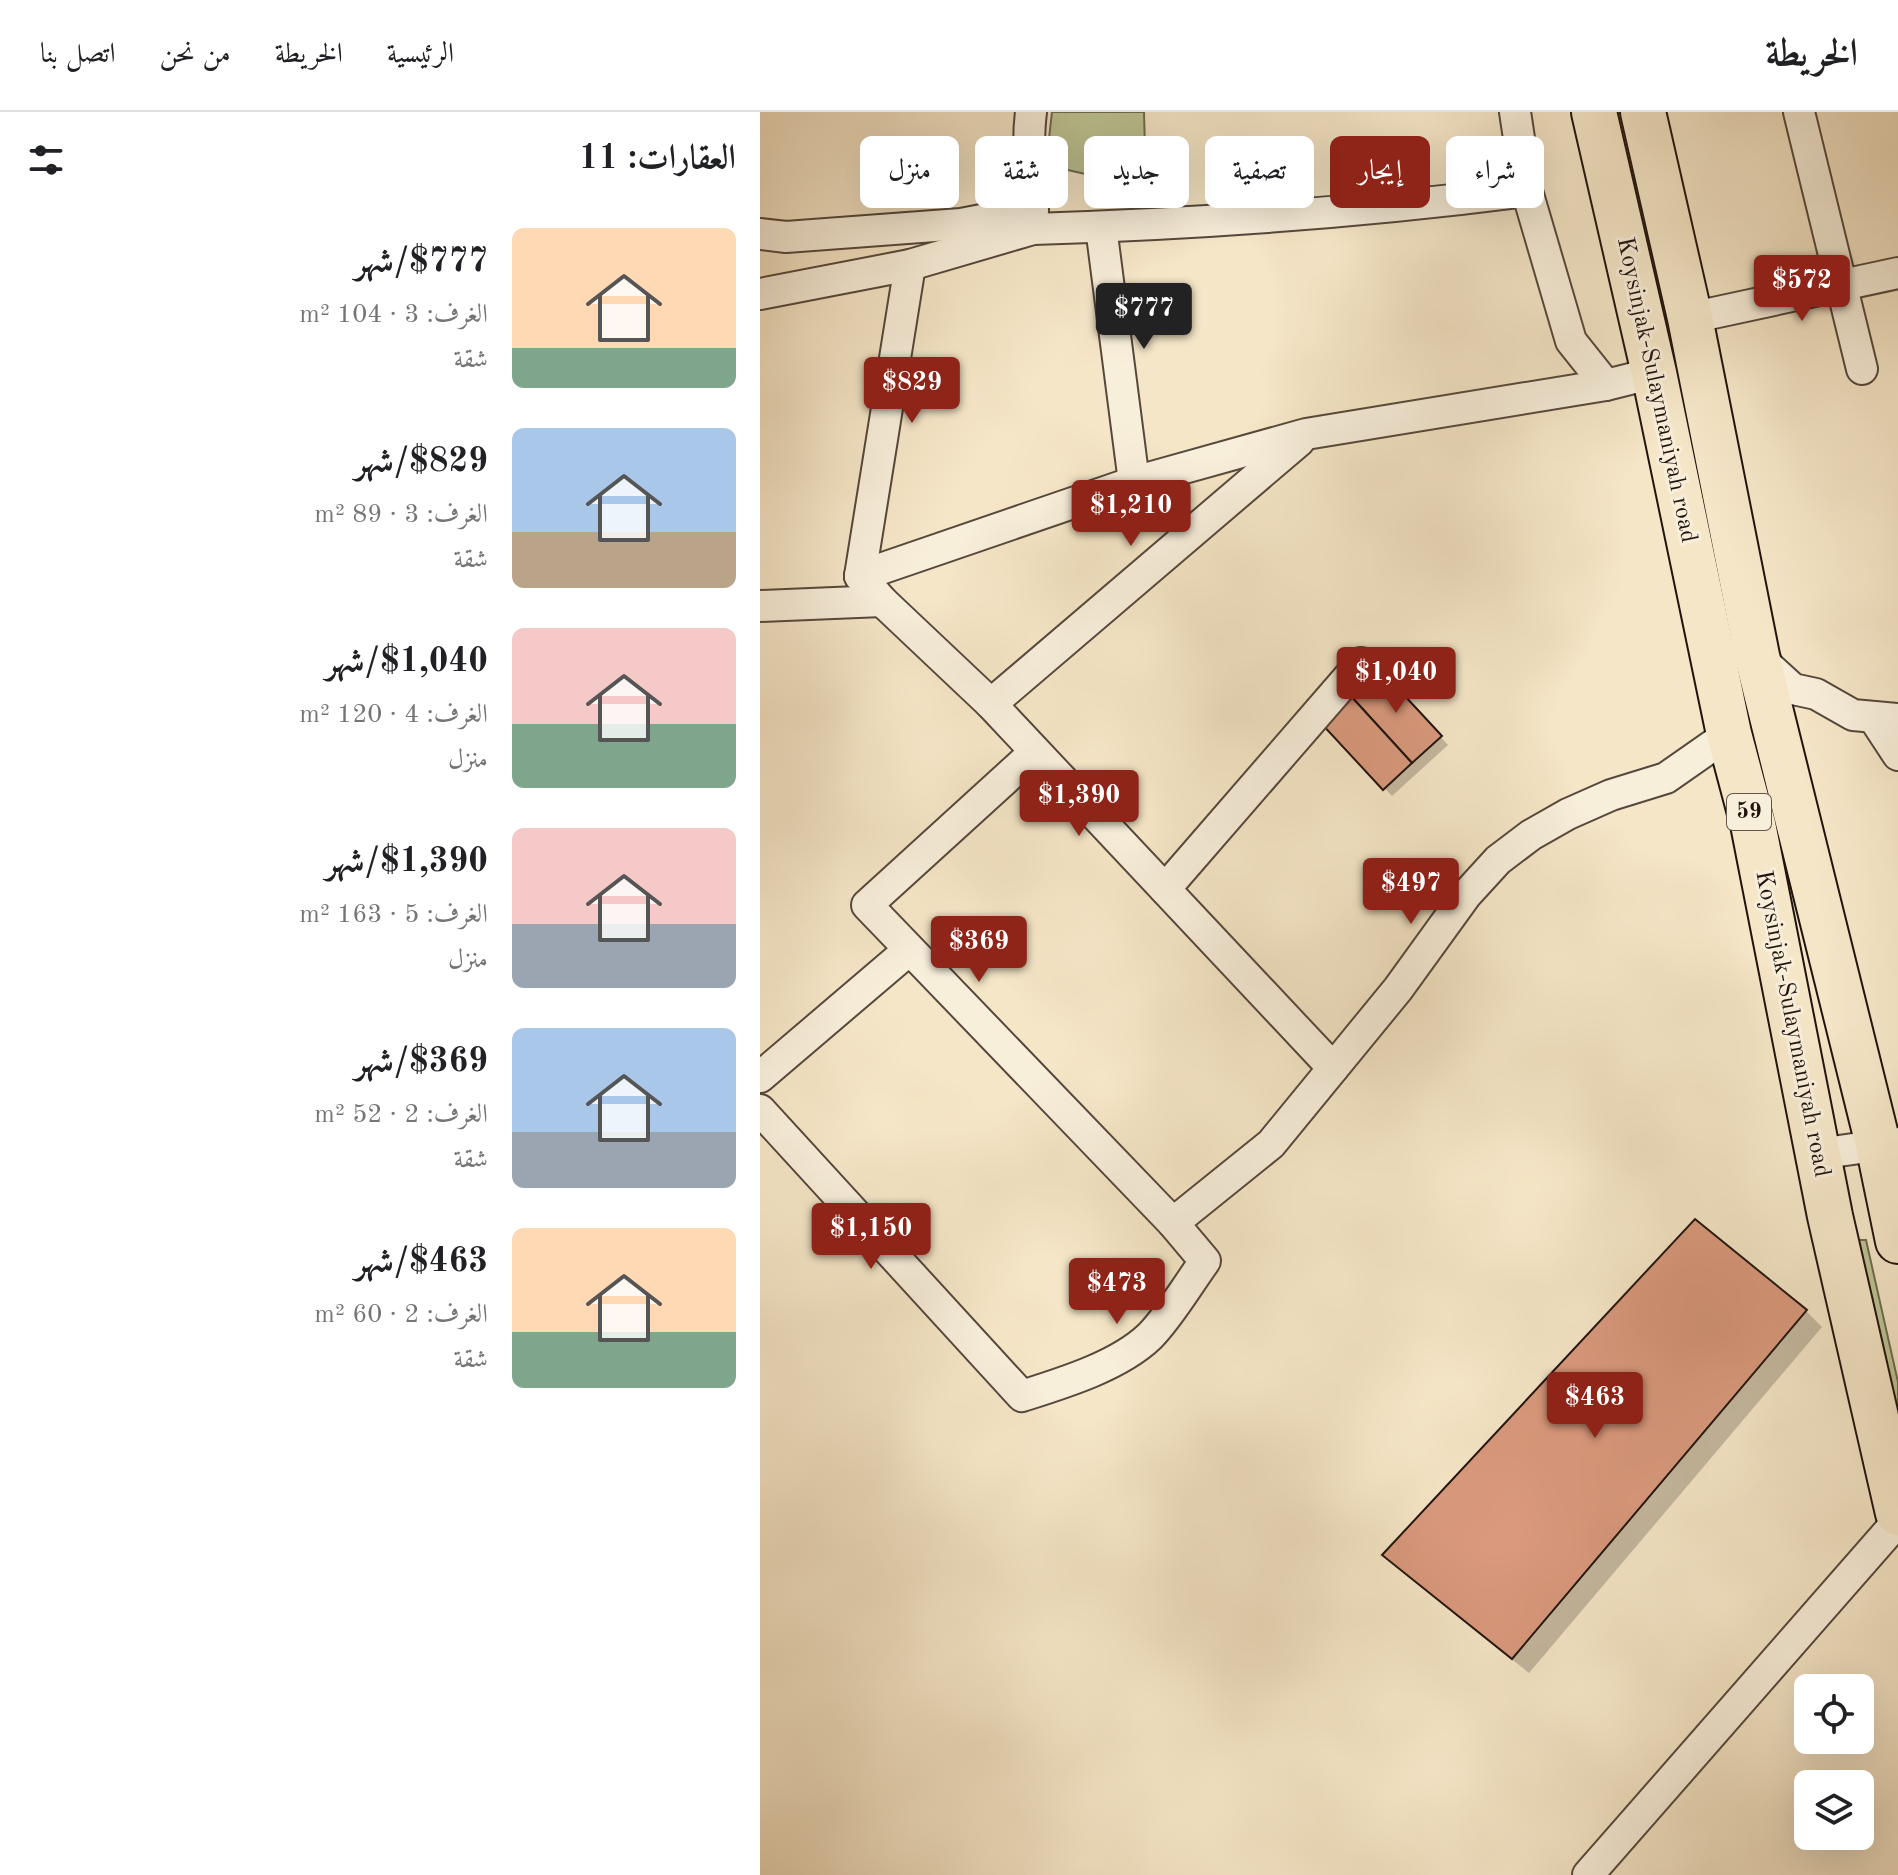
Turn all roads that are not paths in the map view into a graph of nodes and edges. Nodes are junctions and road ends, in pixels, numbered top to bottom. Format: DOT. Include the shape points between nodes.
graph roads {
  1 [pos="1031,112"];
  2 [pos="1515,112"];
  3 [pos="1594,112"];
  4 [pos="1643,112"];
  5 [pos="1799,112"];
  6 [pos="1519,136"];
  7 [pos="1446,201"];
  8 [pos="1532,208"];
  9 [pos="1033,219"];
  10 [pos="1101,227"];
  11 [pos="760,234"];
  12 [pos="910,265"];
  13 [pos="1898,273"];
  14 [pos="1842,286"];
  15 [pos="760,294"];
  16 [pos="1690,318"];
  17 [pos="1862,369"];
  18 [pos="1654,373"];
  19 [pos="1606,385"];
  20 [pos="1306,434"];
  21 [pos="1134,482"];
  22 [pos="860,576"];
  23 [pos="882,601"];
  24 [pos="760,606"];
  25 [pos="1757,656"];
  26 [pos="1361,663"];
  27 [pos="991,704"];
  28 [pos="1885,718"];
  29 [pos="1729,734"];
  30 [pos="1035,752"];
  31 [pos="1898,755"];
  32 [pos="1165,889"];
  33 [pos="909,950"];
  34 [pos="1333,1068"];
  35 [pos="760,1077"];
  36 [pos="760,1110"];
  37 [pos="1888,1143"];
  38 [pos="1818,1154"];
  39 [pos="1173,1223"];
  40 [pos="1898,1241"];
  41 [pos="1898,1513"];
  42 [pos="1898,1521"];
  43 [pos="1588,1875"];
  1 -- 9 [label="street"];
  2 -- 6 [label="street"];
  3 -- 18 [label="main road, Koysinjak-Sulaymaniyah road / 59"];
  4 -- 16 [label="main road, 59"];
  5 -- 14 [label="street"];
  7 -- 10 [label="street"];
  8 -- 19 [label="street" via="1571,341"];
  9 -- 10 [label="street"];
  9 -- 11 [label="street" via="786,237"];
  9 -- 12 [label="street"];
  10 -- 21 [label="street"];
  12 -- 15 [label="street"];
  12 -- 22 [label="street"];
  13 -- 14 [label="street"];
  14 -- 16 [label="street"];
  14 -- 17 [label="street"];
  16 -- 25 [label="main road, 59"];
  18 -- 19 [label="street"];
  18 -- 29 [label="main road, Koysinjak-Sulaymaniyah road / 59"];
  19 -- 20 [label="street"];
  20 -- 21 [label="street"];
  20 -- 27 [label="street"];
  21 -- 22 [label="street"];
  22 -- 23 [label="street"];
  23 -- 24 [label="street"];
  23 -- 27 [label="street"];
  25 -- 28 [label="street" via="1793,689 1816,694 1853,715"];
  25 -- 37 [label="main road, 59"];
  26 -- 32 [label="street"];
  27 -- 30 [label="street"];
  28 -- 31 [label="street"];
  29 -- 34 [label="street" via="1666,778 1568,814 1498,860"];
  29 -- 38 [label="main road, Koysinjak-Sulaymaniyah road / 59" via="1753,824"];
  30 -- 32 [label="street"];
  30 -- 33 [label="street" via="867,905"];
  32 -- 34 [label="street"];
  33 -- 35 [label="street"];
  33 -- 39 [label="street"];
  34 -- 39 [label="street" via="1271,1144"];
  36 -- 39 [label="street" via="1022,1396 1068,1381 1150,1336 1205,1261"];
  37 -- 38 [label="street"];
  37 -- 40 [label="main road, 59"];
  38 -- 41 [label="main road, Koysinjak-Sulaymaniyah road / 59"];
  42 -- 43 [label="street"];
}
